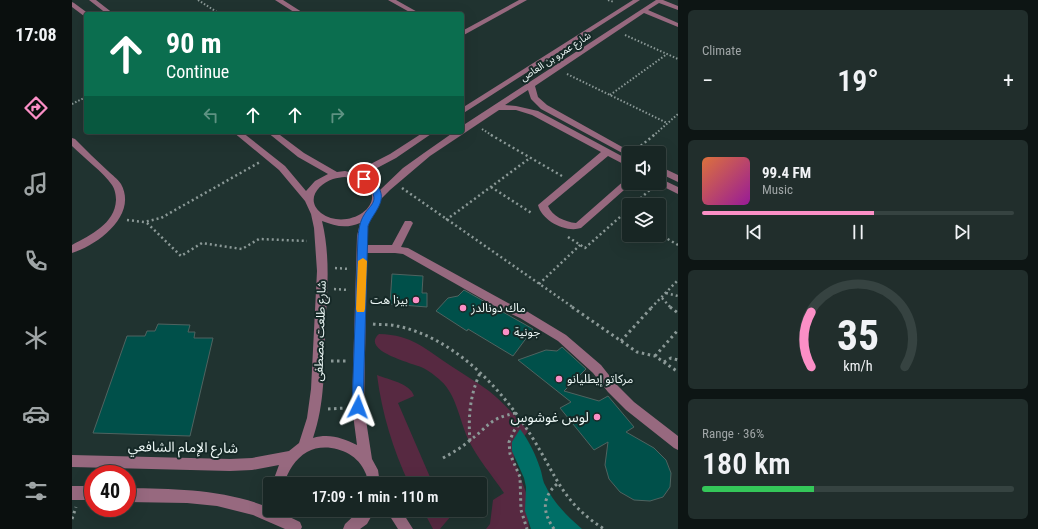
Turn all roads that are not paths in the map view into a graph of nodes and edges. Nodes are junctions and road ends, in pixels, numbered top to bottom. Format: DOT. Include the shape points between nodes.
graph roads {
  1 [pos="92,0"];
  2 [pos="278,0"];
  3 [pos="391,0"];
  4 [pos="504,0"];
  5 [pos="524,0"];
  6 [pos="637,0"];
  7 [pos="660,0"];
  8 [pos="72,4"];
  9 [pos="515,5"];
  10 [pos="678,8"];
  11 [pos="644,11"];
  12 [pos="108,12"];
  13 [pos="299,12"];
  14 [pos="414,12"];
  15 [pos="84,13"];
  16 [pos="597,25"];
  17 [pos="678,25"];
  18 [pos="613,31"];
  19 [pos="464,33"];
  20 [pos="584,33"];
  21 [pos="599,40"];
  22 [pos="531,84"];
  23 [pos="464,108"];
  24 [pos="496,108"];
  25 [pos="464,129"];
  26 [pos="240,134"];
  27 [pos="274,134"];
  28 [pos="427,134"];
  29 [pos="457,134"];
  30 [pos="72,141"];
  31 [pos="622,149"];
  32 [pos="606,152"];
  33 [pos="622,160"];
  34 [pos="666,173"];
  35 [pos="336,175"];
  36 [pos="355,176"];
  37 [pos="678,179"];
  38 [pos="666,186"];
  39 [pos="622,187"];
  40 [pos="678,191"];
  41 [pos="378,197"];
  42 [pos="308,199"];
  43 [pos="315,214"];
  44 [pos="368,216"];
  45 [pos="408,223"];
  46 [pos="362,248"];
  47 [pos="395,248"];
  48 [pos="72,249"];
  49 [pos="678,444"];
  50 [pos="304,447"];
  51 [pos="293,456"];
  52 [pos="72,461"];
  53 [pos="366,461"];
  54 [pos="280,477"];
  55 [pos="373,477"];
  56 [pos="72,493"];
  57 [pos="84,493"];
  58 [pos="136,495"];
  59 [pos="286,517"];
  60 [pos="363,517"];
  61 [pos="398,517"];
  62 [pos="297,528"];
  63 [pos="350,529"];
  64 [pos="406,529"];
  1 -- 12 [label="street"];
  2 -- 13 [label="street"];
  3 -- 14 [label="street"];
  4 -- 9 [label="street"];
  5 -- 9 [label="street"];
  6 -- 16 [label="street, شارع عمرو بن العاص"];
  7 -- 10 [label="street"];
  7 -- 11 [label="street, شارع عمرو بن العاص"];
  8 -- 15 [label="street"];
  9 -- 19 [label="street"];
  11 -- 17 [label="street"];
  11 -- 18 [label="street, شارع عمرو بن العاص"];
  16 -- 18 [label="street" via="602,30"];
  16 -- 20 [label="street, شارع عمرو بن العاص"];
  18 -- 21 [label="street, شارع عمرو بن العاص"];
  20 -- 21 [label="street"];
  20 -- 23 [label="street, شارع عمرو بن العاص"];
  21 -- 22 [label="street, شارع عمرو بن العاص"];
  22 -- 24 [label="street, شارع عمرو بن العاص"];
  22 -- 31 [label="street" via="533,96 544,107"];
  24 -- 25 [label="street, شارع عمرو بن العاص"];
  24 -- 32 [label="street" via="516,108 535,113"];
  26 -- 42 [label="street" via="269,157"];
  27 -- 35 [label="street"];
  28 -- 36 [label="street"];
  29 -- 41 [label="street, شارع عمرو بن العاص" via="418,160"];
  30 -- 48 [label="street" via="117,185 121,194 119,213 111,224"];
  32 -- 33 [label="street"];
  32 -- 39 [label="street" via="543,205 543,209 572,227 581,224"];
  34 -- 37 [label="street"];
  35 -- 36 [label="street"];
  35 -- 42 [label="street" via="316,184"];
  36 -- 41 [label="street" via="371,184"];
  38 -- 40 [label="street"];
  41 -- 44 [label="street" via="374,210"];
  42 -- 43 [label="street"];
  43 -- 44 [label="street" via="324,219 346,223"];
  43 -- 50 [label="street, شارع طلعت مصطفى" via="322,241 319,361 316,410 312,429"];
  44 -- 46 [label="street" via="363,226"];
  45 -- 47 [label="street"];
  46 -- 47 [label="street"];
  46 -- 53 [label="street" via="358,407"];
  47 -- 49 [label="street" via="524,315 562,338 597,369 630,406"];
  50 -- 51 [label="street"];
  50 -- 53 [label="street" via="332,441 351,447"];
  51 -- 52 [label="street, شارع الإمام الشافعي" via="252,464 230,465"];
  51 -- 54 [label="street"];
  53 -- 55 [label="street"];
  56 -- 57 [label="street"];
  58 -- 62 [label="street" via="199,498 247,506"];
  59 -- 62 [label="street"];
  60 -- 63 [label="street"];
  61 -- 64 [label="street"];
}
